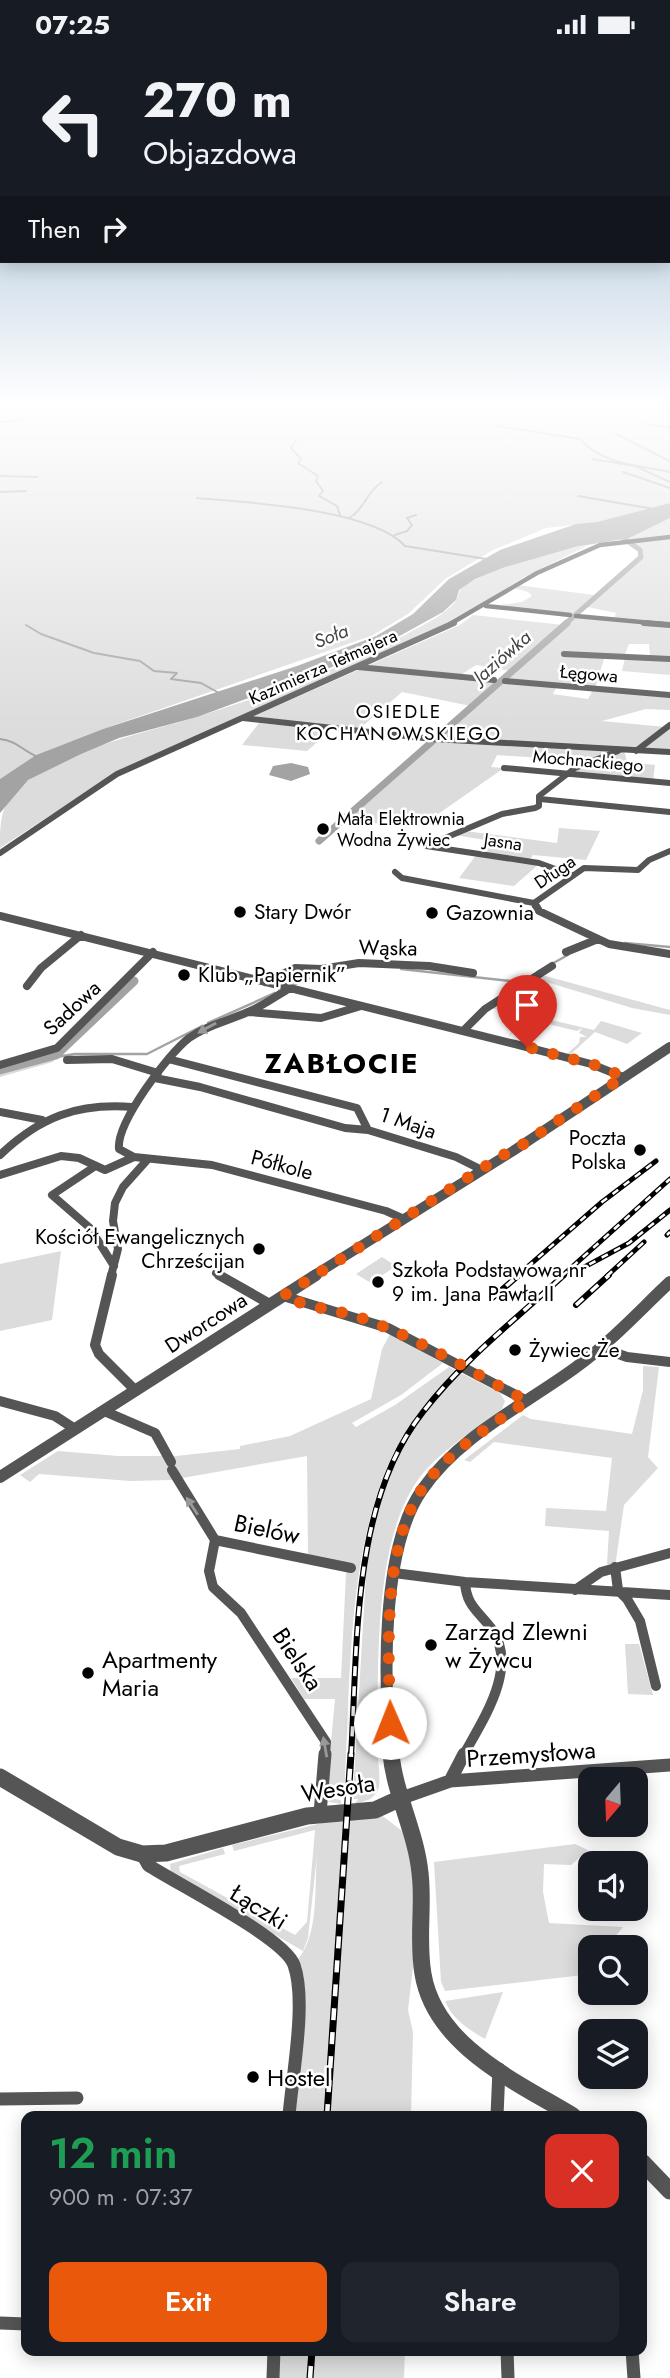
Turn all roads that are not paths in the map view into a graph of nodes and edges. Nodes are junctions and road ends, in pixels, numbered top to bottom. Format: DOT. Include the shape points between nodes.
graph roads {
  1 [pos="670,537"];
  2 [pos="486,606"];
  3 [pos="670,625"];
  4 [pos="564,654"];
  5 [pos="670,659"];
  6 [pos="356,667"];
  7 [pos="494,680"];
  8 [pos="505,681"];
  9 [pos="670,695"];
  10 [pos="243,718"];
  11 [pos="670,725"];
  12 [pos="623,750"];
  13 [pos="636,751"];
  14 [pos="670,752"];
  15 [pos="504,768"];
  16 [pos="568,772"];
  17 [pos="670,782"];
  18 [pos="540,799"];
  19 [pos="670,811"];
  20 [pos="670,851"];
  21 [pos="0,853"];
  22 [pos="395,872"];
  23 [pos="572,875"];
  24 [pos="534,903"];
  25 [pos="0,916"];
  26 [pos="81,935"];
  27 [pos="603,941"];
  28 [pos="153,952"];
  29 [pos="566,952"];
  30 [pos="670,954"];
  31 [pos="552,966"];
  32 [pos="473,973"];
  33 [pos="264,982"];
  34 [pos="27,986"];
  35 [pos="290,988"];
  36 [pos="361,1006"];
  37 [pos="249,1012"];
  38 [pos="463,1031"];
  39 [pos="670,1047"];
  40 [pos="67,1060"];
  41 [pos="172,1060"];
  42 [pos="0,1065"];
  43 [pos="157,1075"];
  44 [pos="623,1077"];
  45 [pos="132,1107"];
  46 [pos="0,1112"];
  47 [pos="41,1120"];
  48 [pos="368,1130"];
  49 [pos="0,1155"];
  50 [pos="134,1157"];
  51 [pos="148,1159"];
  52 [pos="94,1167"];
  53 [pos="480,1169"];
  54 [pos="0,1175"];
  55 [pos="404,1219"];
  56 [pos="114,1266"];
  57 [pos="216,1273"];
  58 [pos="670,1282"];
  59 [pos="283,1296"];
  60 [pos="270,1304"];
  61 [pos="601,1348"];
  62 [pos="670,1362"];
  63 [pos="136,1391"];
  64 [pos="0,1401"];
  65 [pos="527,1401"];
  66 [pos="104,1412"];
  67 [pos="75,1429"];
  68 [pos="0,1477"];
  69 [pos="215,1540"];
  70 [pos="670,1553"];
  71 [pos="615,1567"];
  72 [pos="351,1568"];
  73 [pos="394,1573"];
  74 [pos="465,1582"];
  75 [pos="575,1590"];
  76 [pos="618,1590"];
  77 [pos="670,1595"];
  78 [pos="656,1686"];
  79 [pos="670,1765"];
  80 [pos="0,1777"];
  81 [pos="450,1781"];
  82 [pos="399,1799"];
  83 [pos="320,1814"];
  84 [pos="142,1854"];
  85 [pos="499,2069"];
  86 [pos="77,2098"];
  87 [pos="0,2099"];
  88 [pos="289,2111"];
  89 [pos="497,2111"];
  90 [pos="565,2111"];
  91 [pos="647,2167"];
  92 [pos="670,2191"];
  93 [pos="0,2323"];
  94 [pos="21,2324"];
  95 [pos="274,2356"];
  96 [pos="507,2356"];
  97 [pos="632,2356"];
  98 [pos="273,2378"];
  99 [pos="508,2378"];
  100 [pos="634,2378"];
  1 -- 2 [label="street, Kazimierza Tetmajera" via="586,551 527,578"];
  2 -- 3 [label="street"];
  2 -- 6 [label="street, Kazimierza Tetmajera"];
  4 -- 5 [label="street"];
  6 -- 7 [label="street"];
  6 -- 10 [label="street, Kazimierza Tetmajera"];
  8 -- 9 [label="street, Łęgowa"];
  10 -- 12 [label="street" via="435,740"];
  10 -- 21 [label="street, Kazimierza Tetmajera" via="117,774"];
  11 -- 13 [label="street"];
  12 -- 13 [label="street"];
  12 -- 16 [label="street"];
  13 -- 14 [label="street"];
  15 -- 16 [label="street, Mochnackiego"];
  16 -- 17 [label="street, Mochnackiego"];
  16 -- 18 [label="street"];
  18 -- 19 [label="street"];
  18 -- 23 [label="street, Jasna" via="535,809 502,814 426,846 539,863"];
  20 -- 23 [label="street, Długa" via="638,870 592,867"];
  22 -- 24 [label="street" via="402,878"];
  23 -- 24 [label="street, Długa"];
  24 -- 27 [label="street" via="539,911"];
  25 -- 26 [label="street"];
  26 -- 28 [label="street"];
  26 -- 34 [label="street"];
  27 -- 29 [label="street"];
  27 -- 30 [label="street"];
  28 -- 33 [label="street"];
  28 -- 42 [label="street, Sadowa" via="57,1048"];
  31 -- 38 [label="street" via="485,1009"];
  32 -- 33 [label="street, Wąska" via="359,963 295,968"];
  33 -- 35 [label="street"];
  35 -- 36 [label="street"];
  35 -- 37 [label="street"];
  36 -- 37 [label="street" via="307,1017"];
  36 -- 38 [label="street"];
  37 -- 41 [label="street, one-way" via="194,1035"];
  38 -- 44 [label="street" via="591,1064"];
  39 -- 44 [label="street, Dworcowa"];
  40 -- 43 [label="street" via="112,1059"];
  41 -- 43 [label="street"];
  41 -- 48 [label="street, 1 Maja" via="357,1108"];
  43 -- 45 [label="street"];
  43 -- 48 [label="street" via="345,1128"];
  44 -- 53 [label="street, Dworcowa"];
  45 -- 47 [label="street" via="72,1108"];
  45 -- 50 [label="street" via="117,1144"];
  46 -- 47 [label="street"];
  47 -- 49 [label="street"];
  48 -- 53 [label="street, 1 Maja"];
  50 -- 51 [label="street, Półkole"];
  50 -- 52 [label="street" via="109,1170"];
  51 -- 55 [label="street, Półkole" via="212,1165"];
  51 -- 56 [label="street" via="114,1203 113,1222 119,1238"];
  52 -- 54 [label="street" via="69,1156"];
  52 -- 56 [label="street" via="52,1195 65,1210 88,1224 101,1252"];
  53 -- 55 [label="street, Dworcowa"];
  55 -- 59 [label="street, Dworcowa"];
  56 -- 63 [label="street" via="95,1345"];
  57 -- 60 [label="street"];
  58 -- 61 [label="street"];
  59 -- 60 [label="street, Dworcowa"];
  59 -- 65 [label="street" via="392,1330"];
  60 -- 63 [label="street, Dworcowa"];
  61 -- 62 [label="street"];
  61 -- 65 [label="street"];
  63 -- 66 [label="street, Dworcowa"];
  64 -- 67 [label="street" via="55,1416"];
  65 -- 73 [label="street" via="454,1454 422,1489 401,1534"];
  66 -- 67 [label="street, Dworcowa"];
  69 -- 66 [label="street, Bielów, one-way" via="160,1437 153,1429 125,1424"];
  67 -- 68 [label="street, Dworcowa"];
  69 -- 72 [label="street, Bielów"];
  83 -- 69 [label="street, Bielska, one-way" via="326,1742 241,1613 213,1587 209,1571"];
  70 -- 71 [label="street"];
  71 -- 75 [label="street"];
  71 -- 76 [label="street"];
  73 -- 74 [label="street"];
  73 -- 82 [label="street" via="389,1681 393,1774"];
  74 -- 75 [label="street"];
  74 -- 81 [label="street" via="468,1604 496,1635 500,1677"];
  75 -- 76 [label="street"];
  76 -- 77 [label="street"];
  76 -- 78 [label="street" via="638,1612"];
  79 -- 81 [label="street, Przemysłowa"];
  80 -- 84 [label="street, Wesoła" via="118,1847"];
  81 -- 82 [label="street, Przemysłowa"];
  82 -- 83 [label="street, Wesoła" via="374,1810"];
  82 -- 85 [label="street, Wesoła" via="420,1870 424,1972 432,2004 450,2030"];
  83 -- 84 [label="street, Wesoła" via="166,1853"];
  84 -- 88 [label="street, Łączki" via="148,1865 268,1938 294,1964 296,2013"];
  85 -- 89 [label="street"];
  85 -- 90 [label="street, Wesoła"];
  86 -- 87 [label="street"];
  91 -- 92 [label="street"];
  93 -- 94 [label="street"];
  95 -- 98 [label="street"];
  96 -- 99 [label="street"];
  97 -- 100 [label="street"];
}
